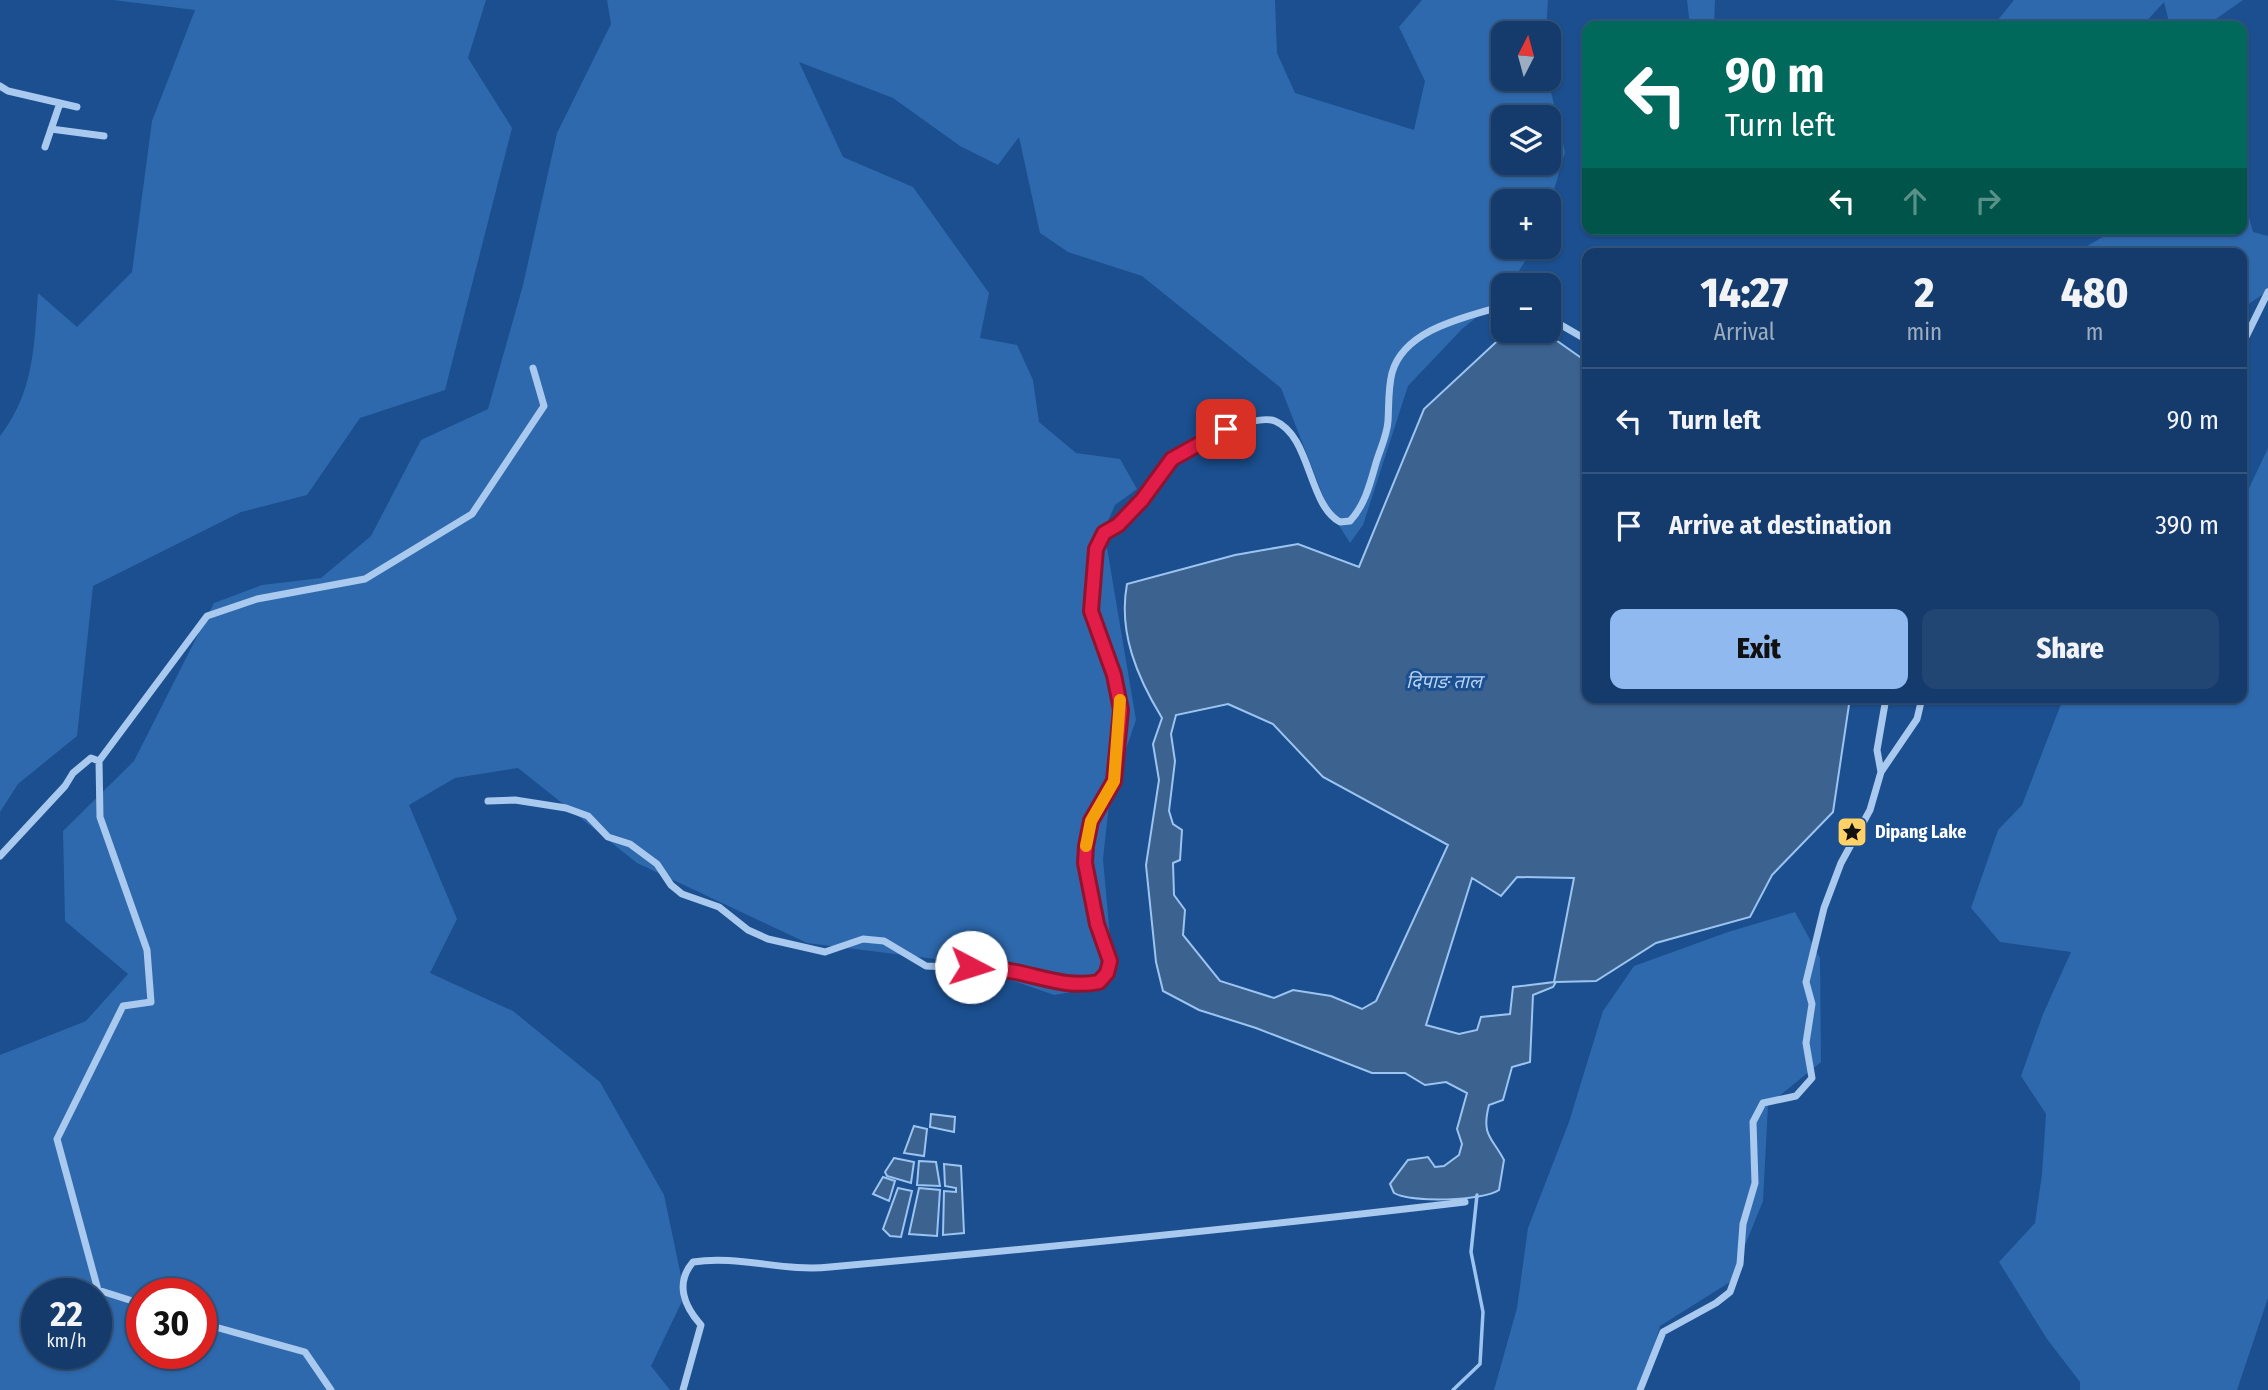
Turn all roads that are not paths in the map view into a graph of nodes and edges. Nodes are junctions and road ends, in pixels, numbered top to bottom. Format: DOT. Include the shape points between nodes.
graph roads {
  1 [pos="0,86"];
  2 [pos="60,103"];
  3 [pos="77,107"];
  4 [pos="51,129"];
  5 [pos="104,136"];
  6 [pos="45,147"];
  7 [pos="2268,292"];
  8 [pos="1491,309"];
  9 [pos="1561,325"];
  10 [pos="2247,335"];
  11 [pos="1582,337"];
  12 [pos="534,368"];
  13 [pos="1885,703"];
  14 [pos="1921,703"];
  15 [pos="99,761"];
  16 [pos="1881,772"];
  17 [pos="488,802"];
  18 [pos="0,856"];
  19 [pos="1465,1202"];
  20 [pos="126,1299"];
  21 [pos="217,1328"];
  22 [pos="331,1390"];
  23 [pos="683,1390"];
  24 [pos="1640,1390"];
  1 -- 2 [label="street"];
  2 -- 3 [label="street"];
  2 -- 4 [label="street"];
  4 -- 5 [label="street"];
  4 -- 6 [label="street"];
  7 -- 10 [label="street"];
  8 -- 17 [label="street" via="1462,317 1415,340 1400,358 1393,370 1382,447 1361,508 1350,521 1339,522 1327,510 1292,436 1275,421 1262,419 1235,425 1172,459 1142,500 1104,533 1096,549 1091,611 1121,710 1114,781 1091,821 1086,846 1097,924 1110,961 1099,982 1045,981 998,969 926,967 884,941 863,939 825,952 768,939 719,907 682,894 657,864 630,844 608,837 588,816 515,800"];
  9 -- 11 [label="street"];
  12 -- 15 [label="street" via="544,407 472,514 365,579 257,599 207,616"];
  13 -- 16 [label="street" via="1877,750"];
  14 -- 16 [label="street" via="1917,719"];
  15 -- 18 [label="street" via="92,758 73,773"];
  15 -- 20 [label="street" via="100,817 148,950 151,1002 123,1006 57,1139 98,1290"];
  16 -- 24 [label="street" via="1870,810 1828,897 1810,963 1806,982 1812,1013 1806,1043 1812,1077 1796,1096 1763,1102 1754,1122 1755,1182 1743,1224 1740,1264 1730,1292 1663,1332"];
  19 -- 23 [label="street" via="802,1270 710,1259 693,1262 685,1272 683,1293 686,1308 701,1325"];
  21 -- 22 [label="street" via="304,1352"];
}
